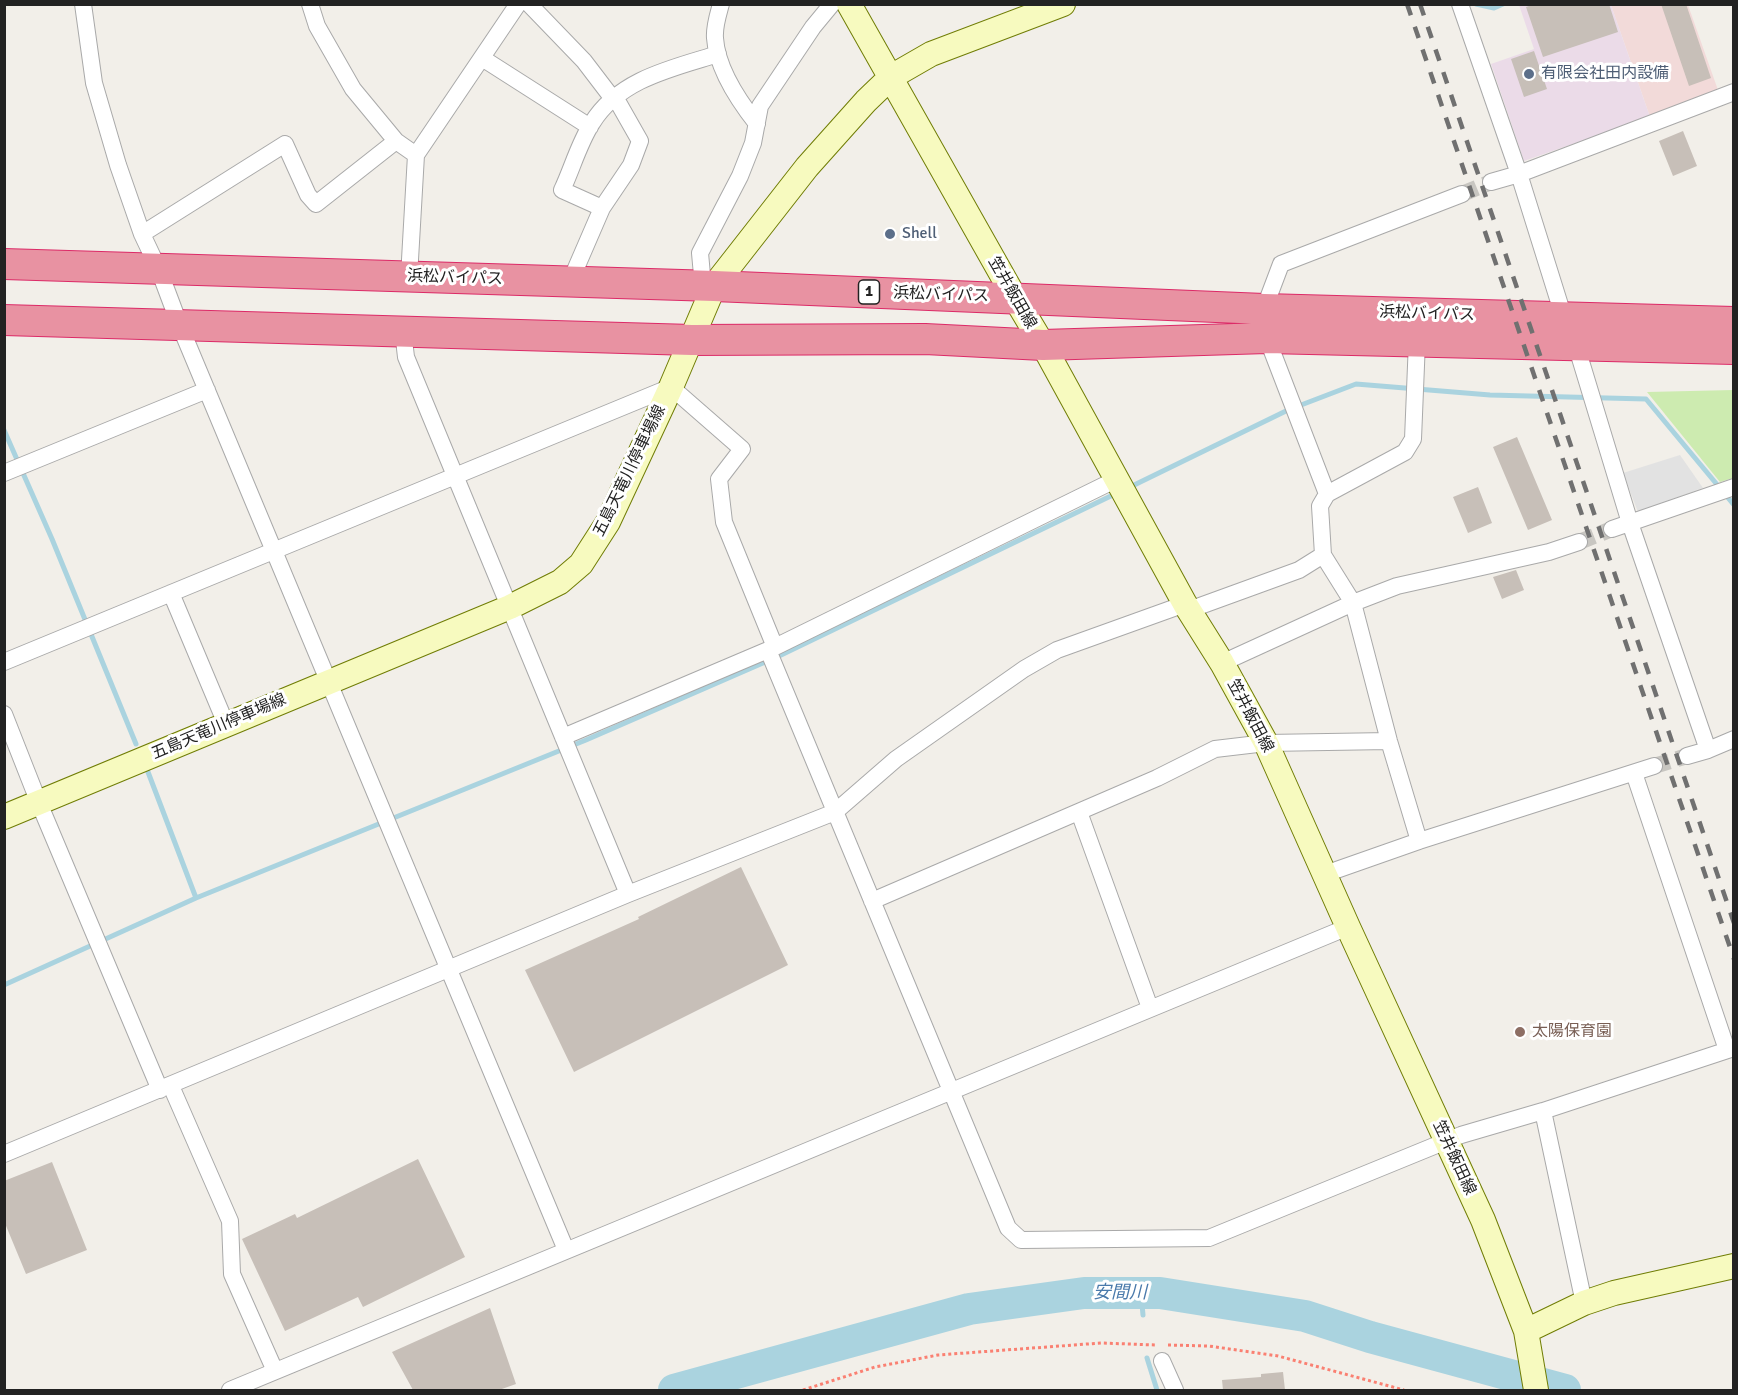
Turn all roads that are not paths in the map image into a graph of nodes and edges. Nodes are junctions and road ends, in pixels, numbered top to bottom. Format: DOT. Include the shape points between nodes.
graph roads {
  1 [pos="83,4"];
  2 [pos="309,4"];
  3 [pos="518,4"];
  4 [pos="529,4"];
  5 [pos="721,4"];
  6 [pos="832,4"];
  7 [pos="849,4"];
  8 [pos="1063,4"];
  9 [pos="1460,4"];
  10 [pos="718,54"];
  11 [pos="482,58"];
  12 [pos="891,77"];
  13 [pos="1734,92"];
  14 [pos="614,98"];
  15 [pos="757,123"];
  16 [pos="590,127"];
  17 [pos="396,141"];
  18 [pos="416,155"];
  19 [pos="1519,174"];
  20 [pos="1491,183"];
  21 [pos="1462,194"];
  22 [pos="602,208"];
  23 [pos="142,234"];
  24 [pos="4,264"];
  25 [pos="159,270"];
  26 [pos="409,277"];
  27 [pos="570,282"];
  28 [pos="708,286"];
  29 [pos="1015,298"];
  30 [pos="4,320"];
  31 [pos="1734,322"];
  32 [pos="1265,324"];
  33 [pos="180,326"];
  34 [pos="403,331"];
  35 [pos="1570,332"];
  36 [pos="692,340"];
  37 [pos="1417,341"];
  38 [pos="1043,345"];
  39 [pos="1734,349"];
  40 [pos="671,387"];
  41 [pos="207,390"];
  42 [pos="4,473"];
  43 [pos="455,475"];
  44 [pos="1121,487"];
  45 [pos="1725,490"];
  46 [pos="1327,494"];
  47 [pos="1630,523"];
  48 [pos="1612,529"];
  49 [pos="1579,542"];
  50 [pos="274,550"];
  51 [pos="1323,555"];
  52 [pos="171,593"];
  53 [pos="1353,603"];
  54 [pos="510,607"];
  55 [pos="1187,607"];
  56 [pos="772,649"];
  57 [pos="4,662"];
  58 [pos="1222,663"];
  59 [pos="329,681"];
  60 [pos="4,714"];
  61 [pos="226,724"];
  62 [pos="563,737"];
  63 [pos="1734,739"];
  64 [pos="1389,741"];
  65 [pos="1266,744"];
  66 [pos="1708,750"];
  67 [pos="1687,756"];
  68 [pos="1654,766"];
  69 [pos="1634,772"];
  70 [pos="39,803"];
  71 [pos="835,812"];
  72 [pos="1079,812"];
  73 [pos="4,817"];
  74 [pos="1419,841"];
  75 [pos="1325,874"];
  76 [pos="628,894"];
  77 [pos="872,901"];
  78 [pos="1348,927"];
  79 [pos="449,968"];
  80 [pos="1150,1008"];
  81 [pos="1730,1049"];
  82 [pos="165,1088"];
  83 [pos="952,1091"];
  84 [pos="1543,1111"];
  85 [pos="1446,1141"];
  86 [pos="4,1154"];
  87 [pos="566,1251"];
  88 [pos="1734,1266"];
  89 [pos="1584,1304"];
  90 [pos="1526,1336"];
  91 [pos="1162,1361"];
  92 [pos="274,1371"];
  93 [pos="230,1390"];
  94 [pos="1175,1390"];
  95 [pos="1536,1390"];
  1 -- 23 [label="street" via="94,83"];
  2 -- 17 [label="street" via="317,26 353,89"];
  3 -- 11 [label="street"];
  4 -- 14 [label="street"];
  5 -- 10 [label="street" via="715,36"];
  6 -- 15 [label="street" via="760,106"];
  7 -- 12 [label="main road, 笠井飯田線"];
  8 -- 12 [label="main road, 五島天竜川停車場線" via="931,54"];
  9 -- 19 [label="street"];
  10 -- 14 [label="street" via="657,73"];
  10 -- 15 [label="street" via="741,104"];
  11 -- 16 [label="street"];
  11 -- 18 [label="street"];
  12 -- 28 [label="main road, 五島天竜川停車場線" via="807,167"];
  12 -- 29 [label="main road, 笠井飯田線"];
  13 -- 19 [label="street"];
  14 -- 16 [label="street"];
  14 -- 22 [label="street" via="640,141 631,165"];
  15 -- 28 [label="street" via="740,176 700,253"];
  16 -- 22 [label="street" via="562,190"];
  17 -- 18 [label="street"];
  17 -- 23 [label="street" via="316,204 285,144"];
  18 -- 26 [label="street"];
  19 -- 20 [label="street"];
  19 -- 35 [label="street"];
  21 -- 32 [label="street" via="1281,264"];
  22 -- 27 [label="street"];
  23 -- 25 [label="street"];
  24 -- 25 [label="highway, 浜松バイパス / 1"];
  25 -- 26 [label="highway, 浜松バイパス / 1"];
  25 -- 33 [label="street"];
  26 -- 27 [label="highway, 浜松バイパス / 1"];
  27 -- 28 [label="highway, 浜松バイパス / 1"];
  28 -- 29 [label="highway, 浜松バイパス / 1"];
  28 -- 36 [label="main road, 五島天竜川停車場線"];
  29 -- 32 [label="highway, 浜松バイパス / 1"];
  29 -- 38 [label="main road, 笠井飯田線"];
  30 -- 33 [label="highway, 浜松バイパス / 1"];
  31 -- 35 [label="highway, 浜松バイパス / 1"];
  32 -- 35 [label="highway, 浜松バイパス / 1"];
  32 -- 37 [label="highway, 浜松バイパス / 1"];
  32 -- 38 [label="highway, 浜松バイパス / 1"];
  32 -- 46 [label="street"];
  33 -- 34 [label="highway, 浜松バイパス / 1"];
  33 -- 41 [label="street"];
  34 -- 36 [label="highway, 浜松バイパス / 1"];
  34 -- 43 [label="street" via="406,357"];
  35 -- 37 [label="highway, 浜松バイパス / 1"];
  35 -- 39 [label="highway, 浜松バイパス / 1"];
  35 -- 47 [label="street"];
  36 -- 38 [label="highway, 浜松バイパス / 1" via="925,339"];
  36 -- 40 [label="main road, 五島天竜川停車場線"];
  37 -- 46 [label="street" via="1413,439 1405,452"];
  38 -- 44 [label="main road, 笠井飯田線"];
  40 -- 43 [label="street"];
  40 -- 54 [label="main road, 五島天竜川停車場線" via="608,522 581,564 560,582"];
  40 -- 56 [label="street" via="742,449 719,479 724,522"];
  41 -- 42 [label="street"];
  41 -- 50 [label="street"];
  43 -- 50 [label="street"];
  43 -- 54 [label="street"];
  44 -- 55 [label="main road, 笠井飯田線"];
  44 -- 56 [label="street"];
  45 -- 47 [label="street"];
  46 -- 51 [label="street" via="1320,506"];
  47 -- 48 [label="street"];
  47 -- 66 [label="street"];
  49 -- 53 [label="street" via="1397,586"];
  50 -- 52 [label="street"];
  50 -- 59 [label="street"];
  51 -- 53 [label="street"];
  51 -- 55 [label="street" via="1299,570"];
  52 -- 57 [label="street"];
  52 -- 61 [label="street"];
  53 -- 58 [label="street"];
  53 -- 64 [label="street"];
  54 -- 59 [label="main road, 五島天竜川停車場線"];
  54 -- 62 [label="street"];
  55 -- 58 [label="main road, 笠井飯田線"];
  55 -- 71 [label="street" via="1057,650 1024,669 896,759"];
  56 -- 62 [label="street"];
  56 -- 71 [label="street"];
  58 -- 65 [label="main road, 笠井飯田線"];
  59 -- 61 [label="main road, 五島天竜川停車場線"];
  59 -- 79 [label="street"];
  60 -- 70 [label="street"];
  61 -- 70 [label="main road, 五島天竜川停車場線"];
  62 -- 76 [label="street"];
  63 -- 66 [label="street"];
  64 -- 65 [label="street"];
  64 -- 74 [label="street"];
  65 -- 72 [label="street" via="1215,749"];
  65 -- 75 [label="main road, 笠井飯田線"];
  66 -- 67 [label="street"];
  68 -- 69 [label="street"];
  69 -- 74 [label="street"];
  69 -- 81 [label="street"];
  70 -- 73 [label="main road, 五島天竜川停車場線"];
  70 -- 82 [label="street"];
  71 -- 76 [label="street"];
  71 -- 77 [label="street"];
  72 -- 77 [label="street"];
  72 -- 80 [label="street"];
  74 -- 75 [label="street"];
  75 -- 78 [label="main road, 笠井飯田線"];
  76 -- 79 [label="street"];
  77 -- 83 [label="street"];
  78 -- 80 [label="street"];
  78 -- 85 [label="main road, 笠井飯田線"];
  79 -- 82 [label="street"];
  79 -- 87 [label="street"];
  80 -- 83 [label="street"];
  81 -- 84 [label="street"];
  82 -- 86 [label="street"];
  82 -- 92 [label="street" via="230,1221 232,1274"];
  83 -- 85 [label="street" via="1008,1228 1021,1240 1209,1238"];
  83 -- 87 [label="street"];
  84 -- 85 [label="street"];
  84 -- 89 [label="street"];
  85 -- 90 [label="main road, 笠井飯田線" via="1483,1220"];
  87 -- 92 [label="street"];
  88 -- 89 [label="main road" via="1614,1293"];
  89 -- 90 [label="main road"];
  90 -- 95 [label="main road, 笠井飯田線"];
  91 -- 94 [label="street"];
  92 -- 93 [label="street"];
}
